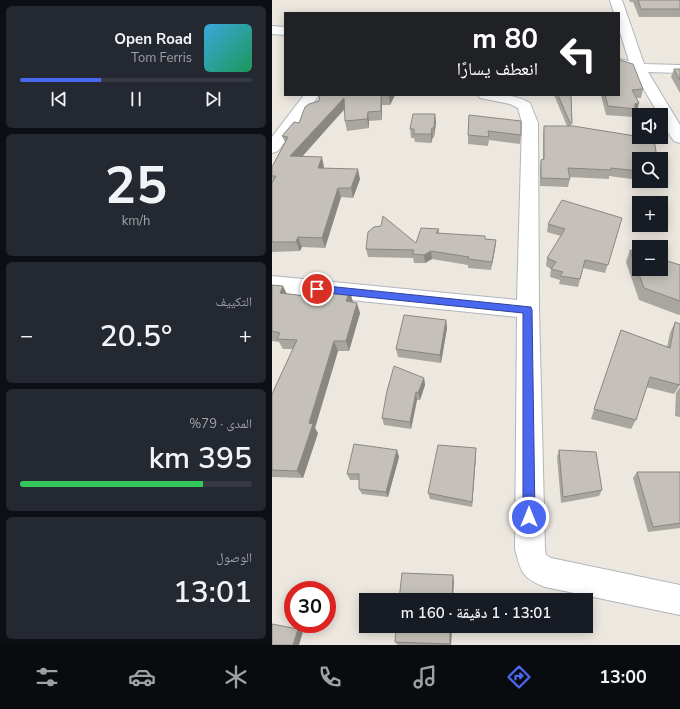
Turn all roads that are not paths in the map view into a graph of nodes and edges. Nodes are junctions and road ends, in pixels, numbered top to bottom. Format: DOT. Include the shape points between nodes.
graph roads {
  1 [pos="616,0"];
  2 [pos="620,12"];
  3 [pos="620,12"];
  4 [pos="272,30"];
  5 [pos="284,31"];
  6 [pos="620,63"];
  7 [pos="638,68"];
  8 [pos="680,69"];
  9 [pos="311,96"];
  10 [pos="491,96"];
  11 [pos="680,138"];
  12 [pos="272,148"];
  13 [pos="272,284"];
  14 [pos="528,310"];
  15 [pos="680,600"];
  1 -- 3 [label="street"];
  2 -- 7 [label="street"];
  4 -- 5 [label="street"];
  6 -- 7 [label="street"];
  7 -- 8 [label="street"];
  7 -- 11 [label="street"];
  9 -- 12 [label="street"];
  10 -- 14 [label="street" via="514,100 525,106 530,123"];
  13 -- 14 [label="street"];
  14 -- 15 [label="street" via="530,549 534,564 545,572"];
}
